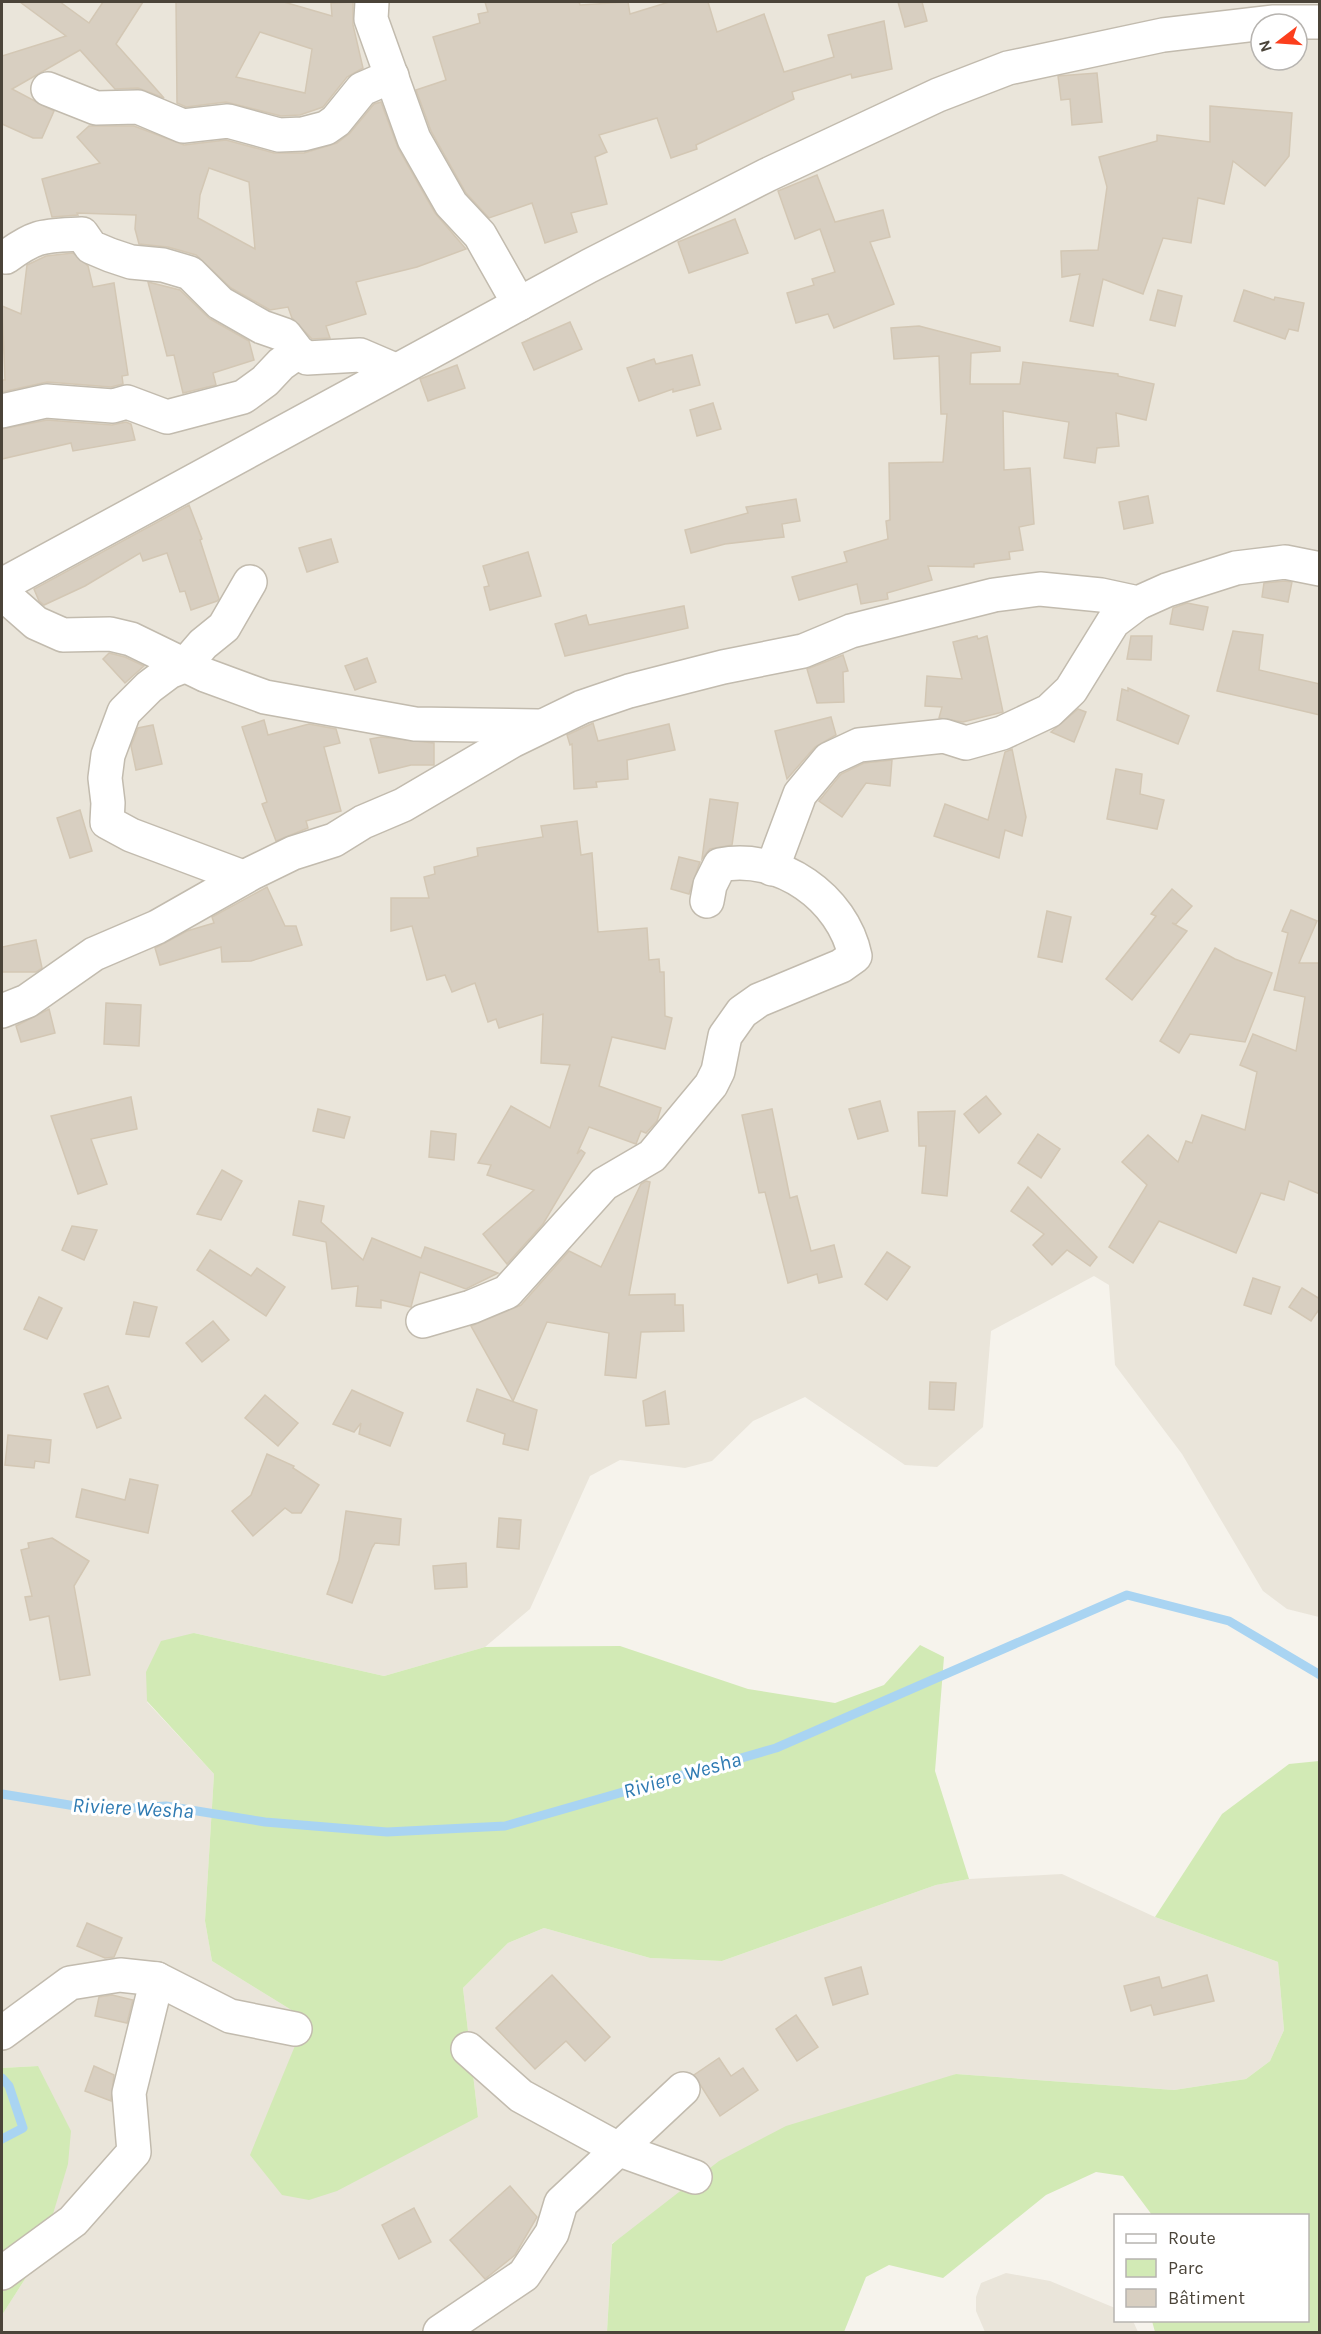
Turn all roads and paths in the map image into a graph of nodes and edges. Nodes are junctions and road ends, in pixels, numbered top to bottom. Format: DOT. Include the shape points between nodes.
graph roads {
  1 [pos="372,2"];
  2 [pos="1320,22"];
  3 [pos="392,76"];
  4 [pos="48,89"];
  5 [pos="2,256"];
  6 [pos="519,304"];
  7 [pos="297,352"];
  8 [pos="395,370"];
  9 [pos="2,411"];
  10 [pos="1320,569"];
  11 [pos="250,582"];
  12 [pos="2,585"];
  13 [pos="2,593"];
  14 [pos="1138,603"];
  15 [pos="184,666"];
  16 [pos="542,726"];
  17 [pos="772,869"];
  18 [pos="243,877"];
  19 [pos="707,901"];
  20 [pos="2,1011"];
  21 [pos="423,1321"];
  22 [pos="157,1979"];
  23 [pos="295,2028"];
  24 [pos="2,2033"];
  25 [pos="468,2049"];
  26 [pos="683,2089"];
  27 [pos="620,2150"];
  28 [pos="695,2177"];
  29 [pos="2,2273"];
  30 [pos="440,2332"];
  1 -- 3 [label="street" via="371,19"];
  2 -- 6 [label="street" via="1274,22 1163,35 1008,68 938,95 767,175"];
  3 -- 4 [label="street" via="362,89 326,128 279,135 228,121 183,126 138,107 96,108"];
  3 -- 6 [label="street" via="414,139 451,204 480,235"];
  5 -- 7 [label="street" via="29,240 82,234 91,247 110,255 190,273 220,303 285,335"];
  6 -- 8 [label="street"];
  7 -- 8 [label="street" via="307,358 360,356"];
  7 -- 9 [label="street" via="243,397 167,417 127,402 113,405 46,401"];
  8 -- 12 [label="street"];
  10 -- 14 [label="street" via="1285,562 1236,568"];
  11 -- 15 [label="street" via="224,627"];
  13 -- 15 [label="street" via="36,623 63,634 110,634 131,639"];
  14 -- 16 [label="street" via="1040,589 994,595 851,631 803,651 629,691"];
  14 -- 17 [label="street" via="1113,622 1071,690 1049,711 1002,733 966,743 944,736 859,745 829,759 800,794"];
  15 -- 16 [label="street" via="265,697 365,717 444,726"];
  15 -- 18 [label="street" via="149,687 124,712 108,755 107,822 131,835"];
  16 -- 18 [label="street" via="334,840 293,853"];
  17 -- 19 [label="street" via="734,862 720,865"];
  17 -- 21 [label="street" via="824,898 850,934 855,956 841,966 759,1000 742,1012 725,1036 711,1085 652,1156 604,1184 507,1292"];
  18 -- 20 [label="street" via="157,927 94,954 27,1001"];
  22 -- 23 [label="street" via="230,2016"];
  22 -- 24 [label="street" via="120,1976 70,1983"];
  22 -- 29 [label="street" via="129,2093 134,2152 73,2221"];
  25 -- 27 [label="street" via="520,2096"];
  26 -- 27 [label="street"];
  27 -- 28 [label="street"];
  27 -- 30 [label="street" via="561,2203 552,2234 524,2276"];
}
